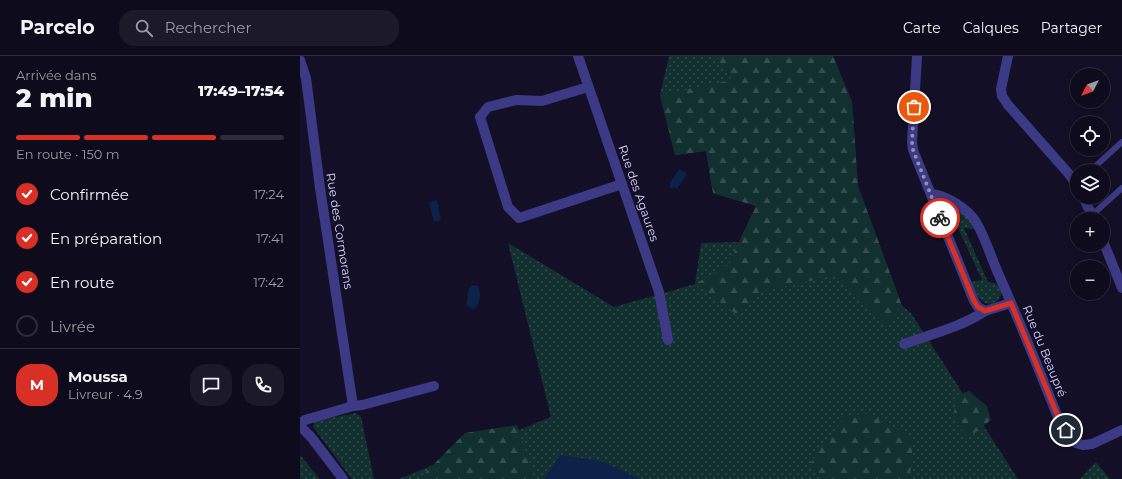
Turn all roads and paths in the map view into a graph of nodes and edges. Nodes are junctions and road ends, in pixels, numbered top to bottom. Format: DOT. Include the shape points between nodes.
graph roads {
  1 [pos="578,56"];
  2 [pos="917,56"];
  3 [pos="1008,56"];
  4 [pos="300,60"];
  5 [pos="588,87"];
  6 [pos="1122,142"];
  7 [pos="1098,164"];
  8 [pos="1070,175"];
  9 [pos="622,184"];
  10 [pos="1122,188"];
  11 [pos="931,194"];
  12 [pos="1098,212"];
  13 [pos="1107,252"];
  14 [pos="1122,288"];
  15 [pos="1011,303"];
  16 [pos="985,311"];
  17 [pos="668,340"];
  18 [pos="904,344"];
  19 [pos="434,386"];
  20 [pos="353,406"];
  21 [pos="300,425"];
  22 [pos="1122,430"];
  23 [pos="343,479"];
  1 -- 5 [label="street, Rue des Agaures"];
  2 -- 11 [label="street" via="912,142"];
  3 -- 8 [label="street" via="1001,89 1002,96"];
  4 -- 20 [label="street, Rue des Cormorans" via="306,78"];
  5 -- 9 [label="street, Rue des Agaures"];
  5 -- 9 [label="street" via="542,101 516,100 488,107 480,116 508,207 519,218"];
  6 -- 7 [label="lane"];
  9 -- 17 [label="street, Rue des Agaures" via="659,292"];
  10 -- 12 [label="lane"];
  11 -- 15 [label="street, Rue du Beaupré" via="938,194 952,201 976,222"];
  11 -- 16 [label="street" via="974,301"];
  13 -- 14 [label="street"];
  15 -- 16 [label="street, Rue du Beaupré"];
  15 -- 22 [label="street, Rue du Beaupré" via="1061,423 1076,443 1092,444"];
  16 -- 18 [label="street, Rue du Beaupré" via="964,322"];
  19 -- 20 [label="street"];
  20 -- 21 [label="street" via="305,420"];
  21 -- 23 [label="street"];
}
